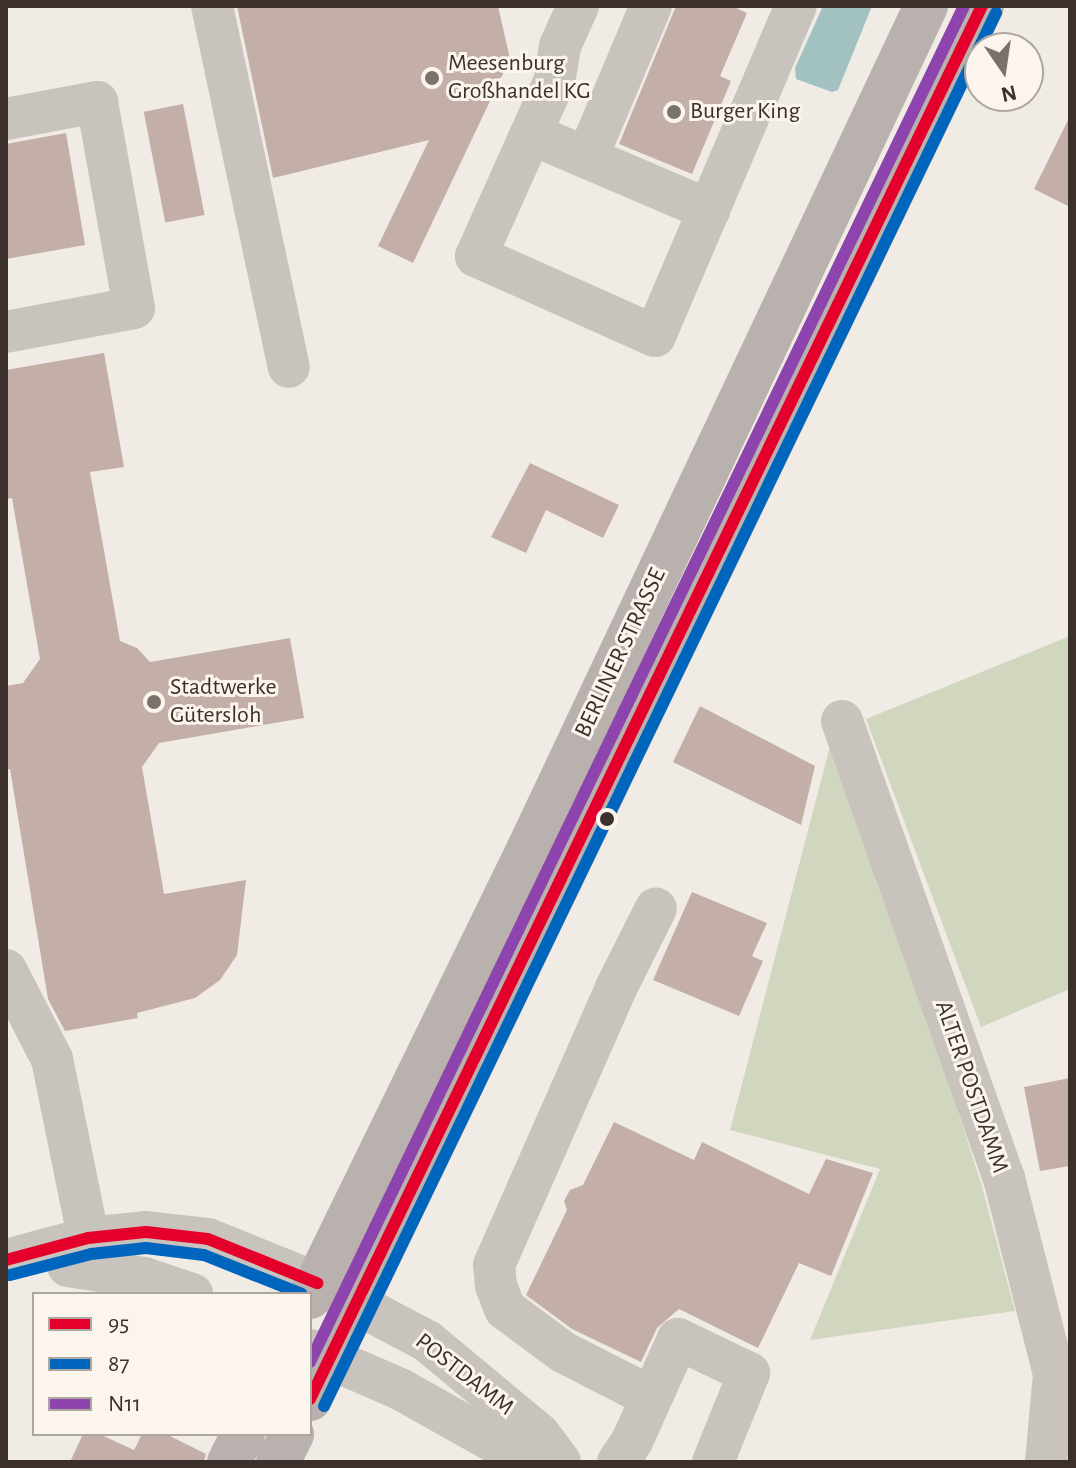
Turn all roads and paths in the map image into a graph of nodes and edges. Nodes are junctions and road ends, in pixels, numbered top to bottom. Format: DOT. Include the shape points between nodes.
graph roads {
  1 [pos="212,6"];
  2 [pos="551,6"];
  3 [pos="578,6"];
  4 [pos="651,6"];
  5 [pos="796,6"];
  6 [pos="926,6"];
  7 [pos="982,6"];
  8 [pos="560,46"];
  9 [pos="6,119"];
  10 [pos="531,134"];
  11 [pos="587,158"];
  12 [pos="709,210"];
  13 [pos="6,332"];
  14 [pos="289,367"];
  15 [pos="842,721"];
  16 [pos="656,908"];
  17 [pos="6,970"];
  18 [pos="92,1254"];
  19 [pos="11,1260"];
  20 [pos="313,1290"];
  21 [pos="186,1292"];
  22 [pos="357,1303"];
  23 [pos="1058,1345"];
  24 [pos="320,1355"];
  25 [pos="312,1390"];
  26 [pos="651,1397"];
  27 [pos="242,1436"];
  28 [pos="291,1436"];
  29 [pos="635,1455"];
  30 [pos="229,1462"];
  31 [pos="278,1462"];
  32 [pos="530,1462"];
  33 [pos="560,1462"];
  34 [pos="713,1462"];
  35 [pos="1046,1462"];
  1 -- 14 [label="street"];
  2 -- 8 [label="street"];
  3 -- 8 [label="street"];
  4 -- 11 [label="street"];
  5 -- 12 [label="street"];
  6 -- 20 [label="main road, BERLINER STRASSE" via="530,846"];
  7 -- 22 [label="main road, BERLINER STRASSE"];
  8 -- 10 [label="street" via="554,82"];
  9 -- 13 [label="street" via="97,102 134,308"];
  10 -- 11 [label="street"];
  10 -- 12 [label="street" via="476,256 655,336"];
  11 -- 12 [label="street"];
  15 -- 23 [label="street, ALTER POSTDAMM"];
  16 -- 26 [label="street" via="494,1265 505,1309 563,1352"];
  17 -- 18 [label="street" via="52,1059"];
  18 -- 19 [label="street"];
  18 -- 20 [label="street, POSTDAMM" via="146,1232 208,1239"];
  18 -- 21 [label="street"];
  20 -- 22 [label="street, POSTDAMM"];
  22 -- 24 [label="main road, BERLINER STRASSE"];
  22 -- 33 [label="street, POSTDAMM" via="443,1354 539,1434"];
  23 -- 35 [label="street, ALTER POSTDAMM"];
  24 -- 25 [label="main road, BERLINER STRASSE"];
  24 -- 32 [label="street, POSTDAMM" via="400,1389"];
  26 -- 29 [label="street"];
  26 -- 34 [label="street" via="678,1339 749,1373"];
  27 -- 30 [label="main road"];
  28 -- 31 [label="main road"];
}
